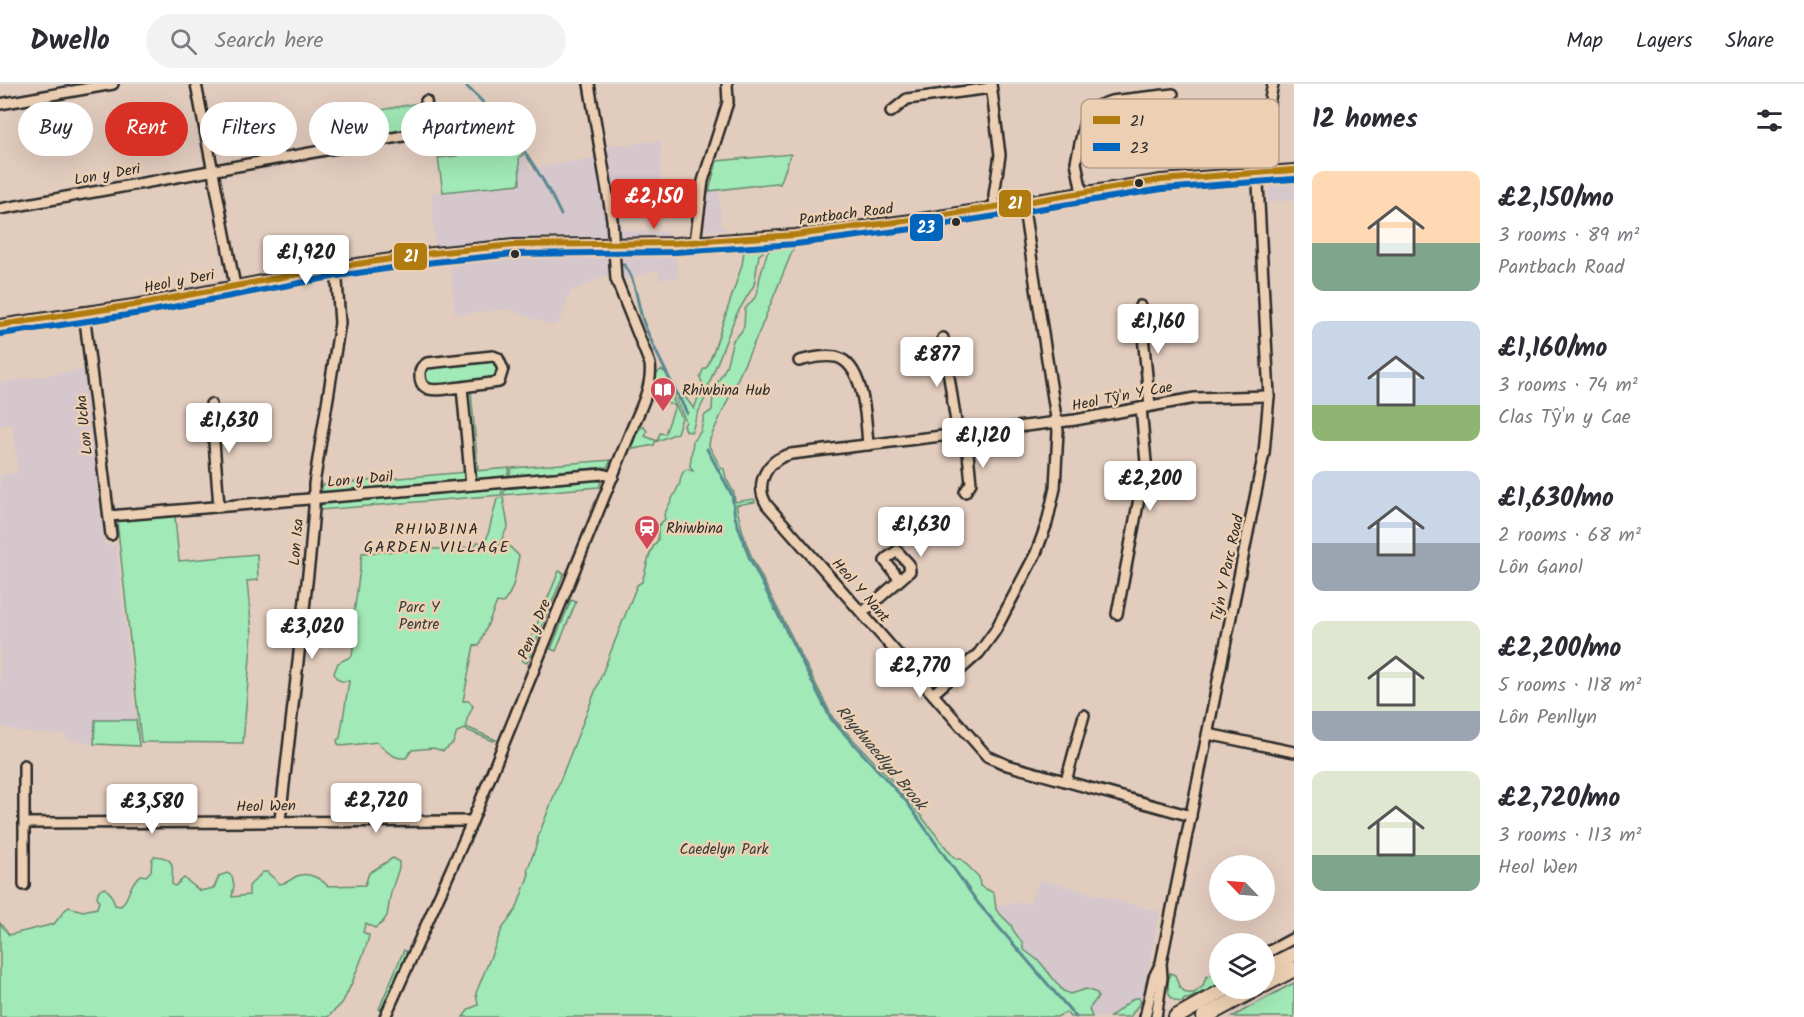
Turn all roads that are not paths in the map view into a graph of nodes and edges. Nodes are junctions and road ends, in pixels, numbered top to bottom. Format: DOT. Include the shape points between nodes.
graph roads {
  1 [pos="47,84"];
  2 [pos="113,84"];
  3 [pos="196,84"];
  4 [pos="589,84"];
  5 [pos="739,84"];
  6 [pos="1273,84"];
  7 [pos="727,86"];
  8 [pos="991,86"];
  9 [pos="1173,94"];
  10 [pos="49,96"];
  11 [pos="1129,99"];
  12 [pos="1270,99"];
  13 [pos="426,101"];
  14 [pos="0,104"];
  15 [pos="891,112"];
  16 [pos="1081,138"];
  17 [pos="1257,168"];
  18 [pos="1294,170"];
  19 [pos="212,171"];
  20 [pos="1257,173"];
  21 [pos="1082,193"];
  22 [pos="1023,203"];
  23 [pos="994,207"];
  24 [pos="0,209"];
  25 [pos="696,242"];
  26 [pos="614,245"];
  27 [pos="336,267"];
  28 [pos="235,286"];
  29 [pos="1140,306"];
  30 [pos="84,312"];
  31 [pos="0,325"];
  32 [pos="944,338"];
  33 [pos="799,361"];
  34 [pos="462,387"];
  35 [pos="1269,396"];
  36 [pos="211,404"];
  37 [pos="1145,407"];
  38 [pos="1056,423"];
  39 [pos="962,434"];
  40 [pos="868,445"];
  41 [pos="770,465"];
  42 [pos="613,477"];
  43 [pos="471,485"];
  44 [pos="965,492"];
  45 [pos="314,498"];
  46 [pos="219,506"];
  47 [pos="109,516"];
  48 [pos="111,535"];
  49 [pos="900,579"];
  50 [pos="862,613"];
  51 [pos="1117,614"];
  52 [pos="933,694"];
  53 [pos="1084,715"];
  54 [pos="1208,734"];
  55 [pos="1294,752"];
  56 [pos="24,765"];
  57 [pos="1066,782"];
  58 [pos="1191,816"];
  59 [pos="280,820"];
  60 [pos="472,821"];
  61 [pos="25,823"];
  62 [pos="24,885"];
  63 [pos="1294,938"];
  64 [pos="1275,948"];
  65 [pos="1294,954"];
  66 [pos="1161,963"];
  67 [pos="1275,964"];
  68 [pos="1294,969"];
  69 [pos="1275,979"];
  70 [pos="1209,999"];
  71 [pos="1238,999"];
  72 [pos="385,1017"];
  73 [pos="1145,1017"];
  74 [pos="1156,1017"];
  75 [pos="1176,1017"];
  76 [pos="1204,1017"];
  1 -- 10 [label="street"];
  2 -- 10 [label="street"];
  3 -- 19 [label="street"];
  4 -- 26 [label="street, Pen y Dre"];
  5 -- 7 [label="street"];
  6 -- 12 [label="street, Ty'n Y Parc Road"];
  7 -- 25 [label="street" via="728,102 703,181"];
  8 -- 15 [label="street" via="907,99"];
  8 -- 23 [label="street" via="1000,155"];
  9 -- 11 [label="street"];
  10 -- 14 [label="street"];
  13 -- 19 [label="street, Lon y Deri" via="431,131"];
  16 -- 21 [label="street" via="1077,156"];
  17 -- 20 [label="street, Ty'n Y Parc Road"];
  18 -- 20 [label="street, Pantbach Road"];
  19 -- 24 [label="street, Lon y Deri"];
  19 -- 28 [label="street"];
  20 -- 21 [label="street, Pantbach Road" via="1180,178"];
  20 -- 35 [label="street, Ty'n Y Parc Road"];
  21 -- 22 [label="street, Pantbach Road"];
  22 -- 23 [label="street, Pantbach Road"];
  22 -- 38 [label="street"];
  23 -- 25 [label="street, Pantbach Road" via="898,223"];
  25 -- 26 [label="street, Pantbach Road"];
  26 -- 27 [label="street, Heol y Deri" via="514,245"];
  26 -- 42 [label="street, Pen y Dre" via="618,286 651,369 644,398"];
  27 -- 28 [label="street, Heol y Deri"];
  27 -- 45 [label="street, Lon Isa" via="340,323"];
  28 -- 30 [label="street, Heol y Deri"];
  29 -- 37 [label="street"];
  30 -- 31 [label="street, Heol y Deri"];
  30 -- 47 [label="street, Lon Ucha"];
  32 -- 39 [label="street"];
  33 -- 40 [label="street" via="829,357 846,363 861,387"];
  34 -- 34 [label="street" via="424,389 420,368 427,363 498,358 502,369 499,382"];
  34 -- 43 [label="street"];
  35 -- 37 [label="street, Heol Tŷ'n Y Cae" via="1195,398"];
  35 -- 54 [label="street, Ty'n Y Parc Road" via="1261,474"];
  36 -- 46 [label="street"];
  37 -- 38 [label="street, Heol Tŷ'n Y Cae"];
  37 -- 51 [label="street" via="1146,462"];
  38 -- 39 [label="street, Heol Tŷ'n Y Cae"];
  38 -- 52 [label="street" via="1059,441 1055,488 1036,553 988,642"];
  39 -- 40 [label="street, Heol Tŷ'n Y Cae"];
  39 -- 44 [label="street" via="971,483"];
  40 -- 41 [label="street, Heol Tŷ'n Y Cae" via="791,454"];
  41 -- 50 [label="street, Heol Y Nant" via="762,485 767,505"];
  42 -- 43 [label="street, Lon y Dail" via="602,474"];
  42 -- 60 [label="street, Pen y Dre"];
  43 -- 45 [label="street, Lon y Dail"];
  45 -- 46 [label="street, Lon y Dail"];
  45 -- 59 [label="street, Lon Isa"];
  46 -- 47 [label="street, Lon y Dail"];
  47 -- 48 [label="street, Lon Ucha"];
  49 -- 50 [label="street"];
  50 -- 52 [label="street, Heol Y Nant"];
  52 -- 57 [label="street, Heol Y Nant" via="993,760"];
  53 -- 57 [label="street"];
  54 -- 55 [label="street"];
  54 -- 58 [label="street, Ty'n Y Parc Road"];
  56 -- 61 [label="street"];
  57 -- 58 [label="street, Heol Y Nant"];
  58 -- 66 [label="street, Ty'n Y Parc Road"];
  59 -- 60 [label="street, Heol Wen"];
  59 -- 61 [label="street, Heol Wen"];
  60 -- 72 [label="street, Pen y Dre"];
  61 -- 62 [label="street"];
  63 -- 64 [label="street"];
  65 -- 67 [label="highway"];
  66 -- 73 [label="street, Ty'n Y Parc Road" via="1154,976"];
  66 -- 74 [label="street, Ty'n Y Parc Road"];
  68 -- 69 [label="highway"];
  70 -- 75 [label="highway"];
  71 -- 76 [label="highway"];
}
